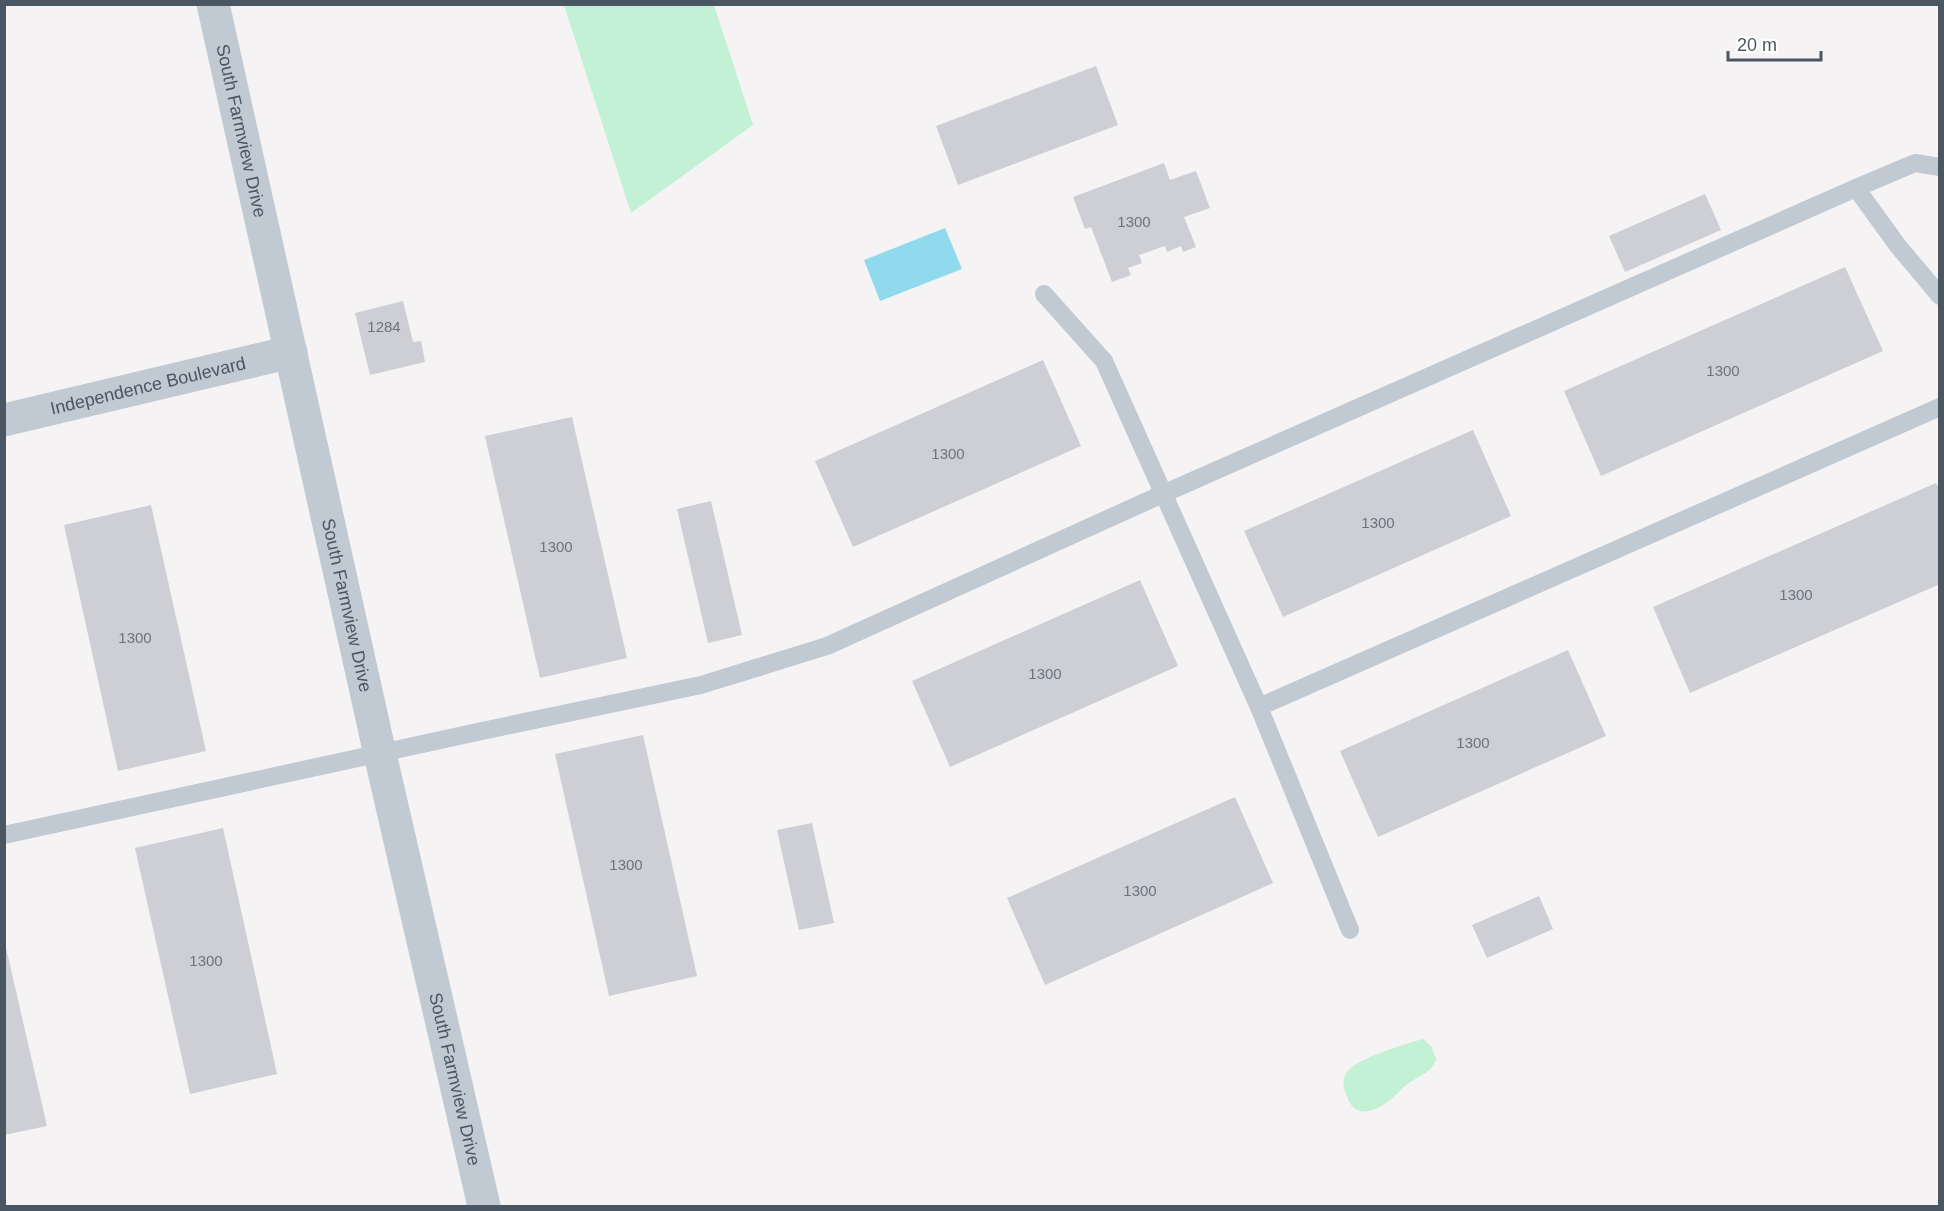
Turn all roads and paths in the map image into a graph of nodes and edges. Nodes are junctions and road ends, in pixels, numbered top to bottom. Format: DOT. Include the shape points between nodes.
graph roads {
  1 [pos="213,4"];
  2 [pos="1940,167"];
  3 [pos="1856,188"];
  4 [pos="1044,294"];
  5 [pos="1940,296"];
  6 [pos="291,352"];
  7 [pos="1940,407"];
  8 [pos="4,420"];
  9 [pos="1164,493"];
  10 [pos="1259,707"];
  11 [pos="380,754"];
  12 [pos="4,835"];
  13 [pos="1350,930"];
  14 [pos="484,1206"];
  1 -- 6 [label="street, South Farmview Drive"];
  2 -- 3 [label="lane" via="1915,163"];
  3 -- 5 [label="lane"];
  3 -- 9 [label="lane"];
  4 -- 9 [label="lane" via="1104,361"];
  6 -- 8 [label="street, Independence Boulevard"];
  6 -- 11 [label="street, South Farmview Drive"];
  7 -- 10 [label="lane"];
  9 -- 10 [label="lane"];
  9 -- 11 [label="lane" via="827,646 701,685"];
  10 -- 13 [label="lane"];
  11 -- 12 [label="lane"];
  11 -- 14 [label="street, South Farmview Drive"];
}
